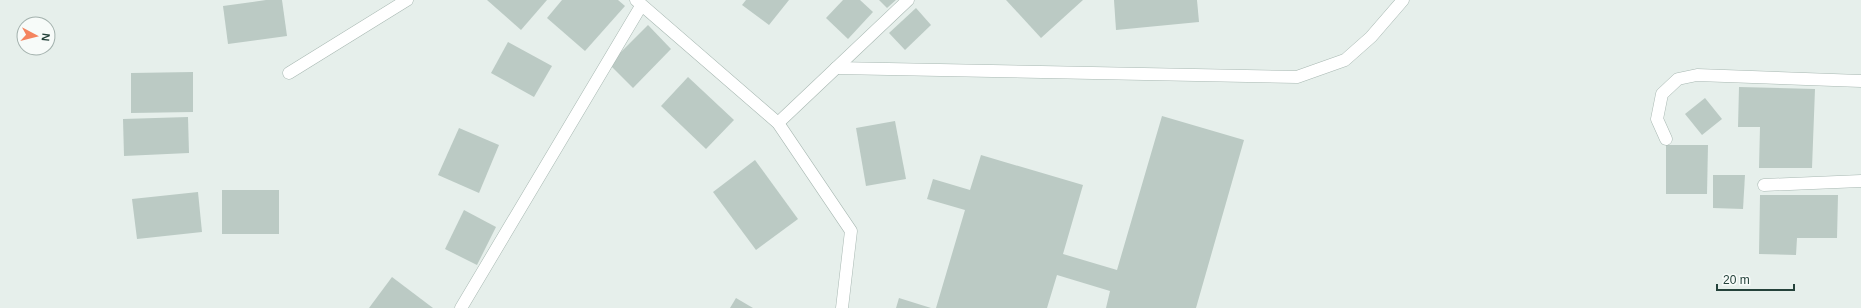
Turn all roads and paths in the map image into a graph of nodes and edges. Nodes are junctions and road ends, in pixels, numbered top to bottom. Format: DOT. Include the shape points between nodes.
graph roads {
  1 [pos="407,0"];
  2 [pos="908,0"];
  3 [pos="1403,0"];
  4 [pos="638,3"];
  5 [pos="836,68"];
  6 [pos="289,73"];
  7 [pos="1861,81"];
  8 [pos="778,123"];
  9 [pos="1666,139"];
  10 [pos="1861,181"];
  11 [pos="1764,185"];
  12 [pos="461,308"];
  13 [pos="842,308"];
  1 -- 6 [label="street"];
  2 -- 5 [label="street"];
  3 -- 5 [label="street" via="1371,37 1345,60 1297,77"];
  4 -- 8 [label="street"];
  4 -- 12 [label="street"];
  5 -- 8 [label="street"];
  7 -- 9 [label="street" via="1697,74 1678,79 1662,94 1657,119"];
  8 -- 13 [label="street" via="852,231"];
  10 -- 11 [label="street"];
}
